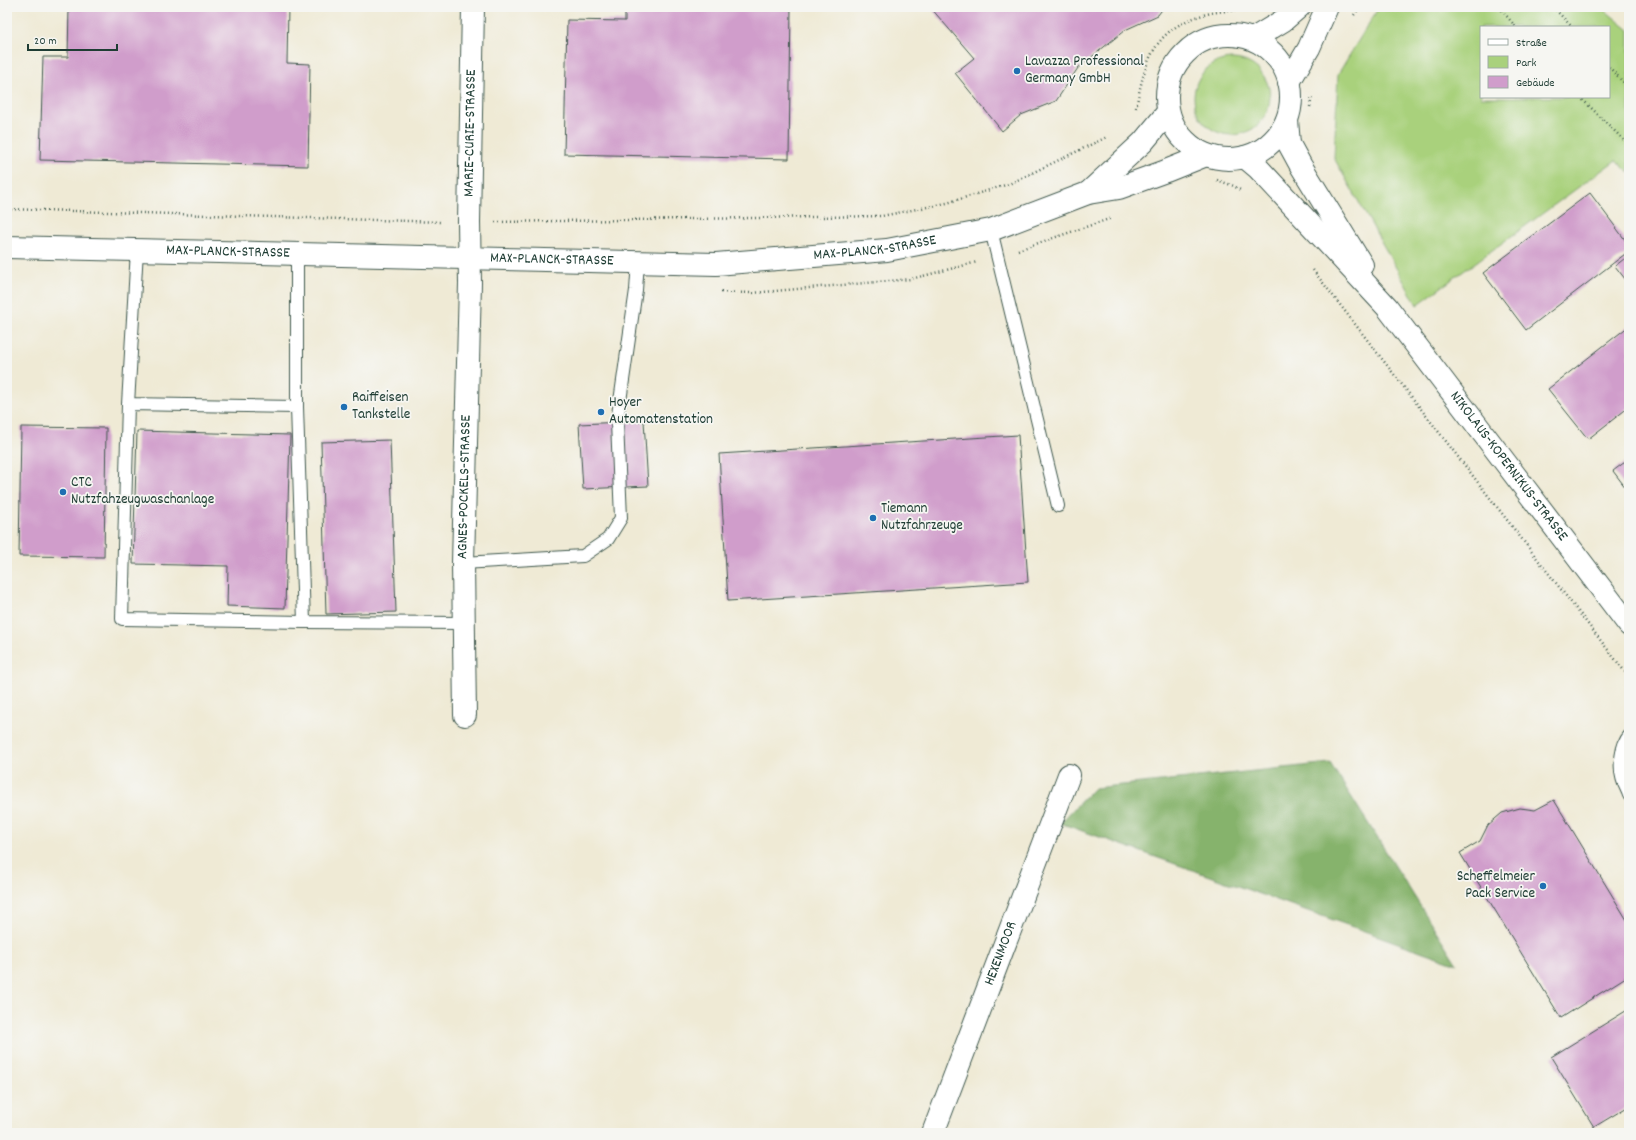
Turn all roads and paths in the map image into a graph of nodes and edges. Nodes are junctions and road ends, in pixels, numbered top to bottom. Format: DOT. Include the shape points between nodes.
graph roads {
  1 [pos="473,7"];
  2 [pos="1254,7"];
  3 [pos="1300,7"];
  4 [pos="1327,7"];
  5 [pos="1499,7"];
  6 [pos="1553,7"];
  7 [pos="1515,26"];
  8 [pos="1571,26"];
  9 [pos="1253,39"];
  10 [pos="1610,68"];
  11 [pos="1289,82"];
  12 [pos="1629,88"];
  13 [pos="1581,98"];
  14 [pos="1135,110"];
  15 [pos="1168,112"];
  16 [pos="1286,120"];
  17 [pos="1111,135"];
  18 [pos="1629,145"];
  19 [pos="1206,155"];
  20 [pos="1245,157"];
  21 [pos="1088,193"];
  22 [pos="7,209"];
  23 [pos="436,222"];
  24 [pos="503,222"];
  25 [pos="991,230"];
  26 [pos="7,247"];
  27 [pos="137,250"];
  28 [pos="297,254"];
  29 [pos="469,258"];
  30 [pos="638,262"];
  31 [pos="1311,267"];
  32 [pos="1387,307"];
  33 [pos="128,404"];
  34 [pos="297,407"];
  35 [pos="1058,506"];
  36 [pos="463,563"];
  37 [pos="304,622"];
  38 [pos="464,623"];
  39 [pos="1629,625"];
  40 [pos="1629,677"];
  41 [pos="465,715"];
  42 [pos="1629,736"];
  43 [pos="1069,775"];
  44 [pos="1629,795"];
  45 [pos="933,1133"];
  1 -- 29 [label="street, MARIE-CURIE-STRASSE"];
  2 -- 14 [label="path" via="1208,13 1189,19 1173,29 1151,54 1144,70"];
  3 -- 9 [label="street"];
  4 -- 11 [label="street" via="1309,48"];
  5 -- 7 [label="path"];
  6 -- 8 [label="path"];
  9 -- 11 [label="street" via="1269,50 1282,65"];
  9 -- 15 [label="street" via="1234,34 1214,36 1196,43 1181,56 1171,73 1166,93"];
  10 -- 12 [label="path"];
  11 -- 16 [label="street" via="1291,101"];
  13 -- 18 [label="path"];
  15 -- 19 [label="street" via="1176,130 1190,145"];
  15 -- 21 [label="street, MAX-PLANCK-STRASSE" via="1143,142"];
  16 -- 20 [label="street" via="1277,136 1263,149"];
  16 -- 32 [label="street, NIKOLAUS-KOPERNIKUS-STRASSE" via="1289,144"];
  17 -- 24 [label="path" via="1010,184 947,203 882,216"];
  19 -- 20 [label="street" via="1226,159"];
  19 -- 21 [label="street, MAX-PLANCK-STRASSE" via="1119,188"];
  20 -- 32 [label="street, NIKOLAUS-KOPERNIKUS-STRASSE"];
  21 -- 25 [label="street, MAX-PLANCK-STRASSE"];
  22 -- 23 [label="path"];
  25 -- 30 [label="street, MAX-PLANCK-STRASSE" via="887,250 716,264"];
  25 -- 35 [label="lane"];
  26 -- 27 [label="street, MAX-PLANCK-STRASSE"];
  27 -- 28 [label="street, MAX-PLANCK-STRASSE"];
  27 -- 33 [label="lane"];
  28 -- 29 [label="street, MAX-PLANCK-STRASSE"];
  28 -- 34 [label="lane"];
  29 -- 30 [label="street, MAX-PLANCK-STRASSE"];
  29 -- 36 [label="street, AGNES-POCKELS-STRASSE"];
  30 -- 36 [label="lane" via="616,422 621,518 608,539 583,556"];
  31 -- 40 [label="path"];
  32 -- 39 [label="street, NIKOLAUS-KOPERNIKUS-STRASSE"];
  33 -- 34 [label="lane"];
  33 -- 37 [label="lane" via="122,619"];
  34 -- 37 [label="lane"];
  36 -- 38 [label="street, AGNES-POCKELS-STRASSE"];
  37 -- 38 [label="lane"];
  38 -- 41 [label="street, AGNES-POCKELS-STRASSE"];
  42 -- 44 [label="lane" via="1622,757 1622,777"];
  43 -- 45 [label="street, HEXENMOOR"];
}
